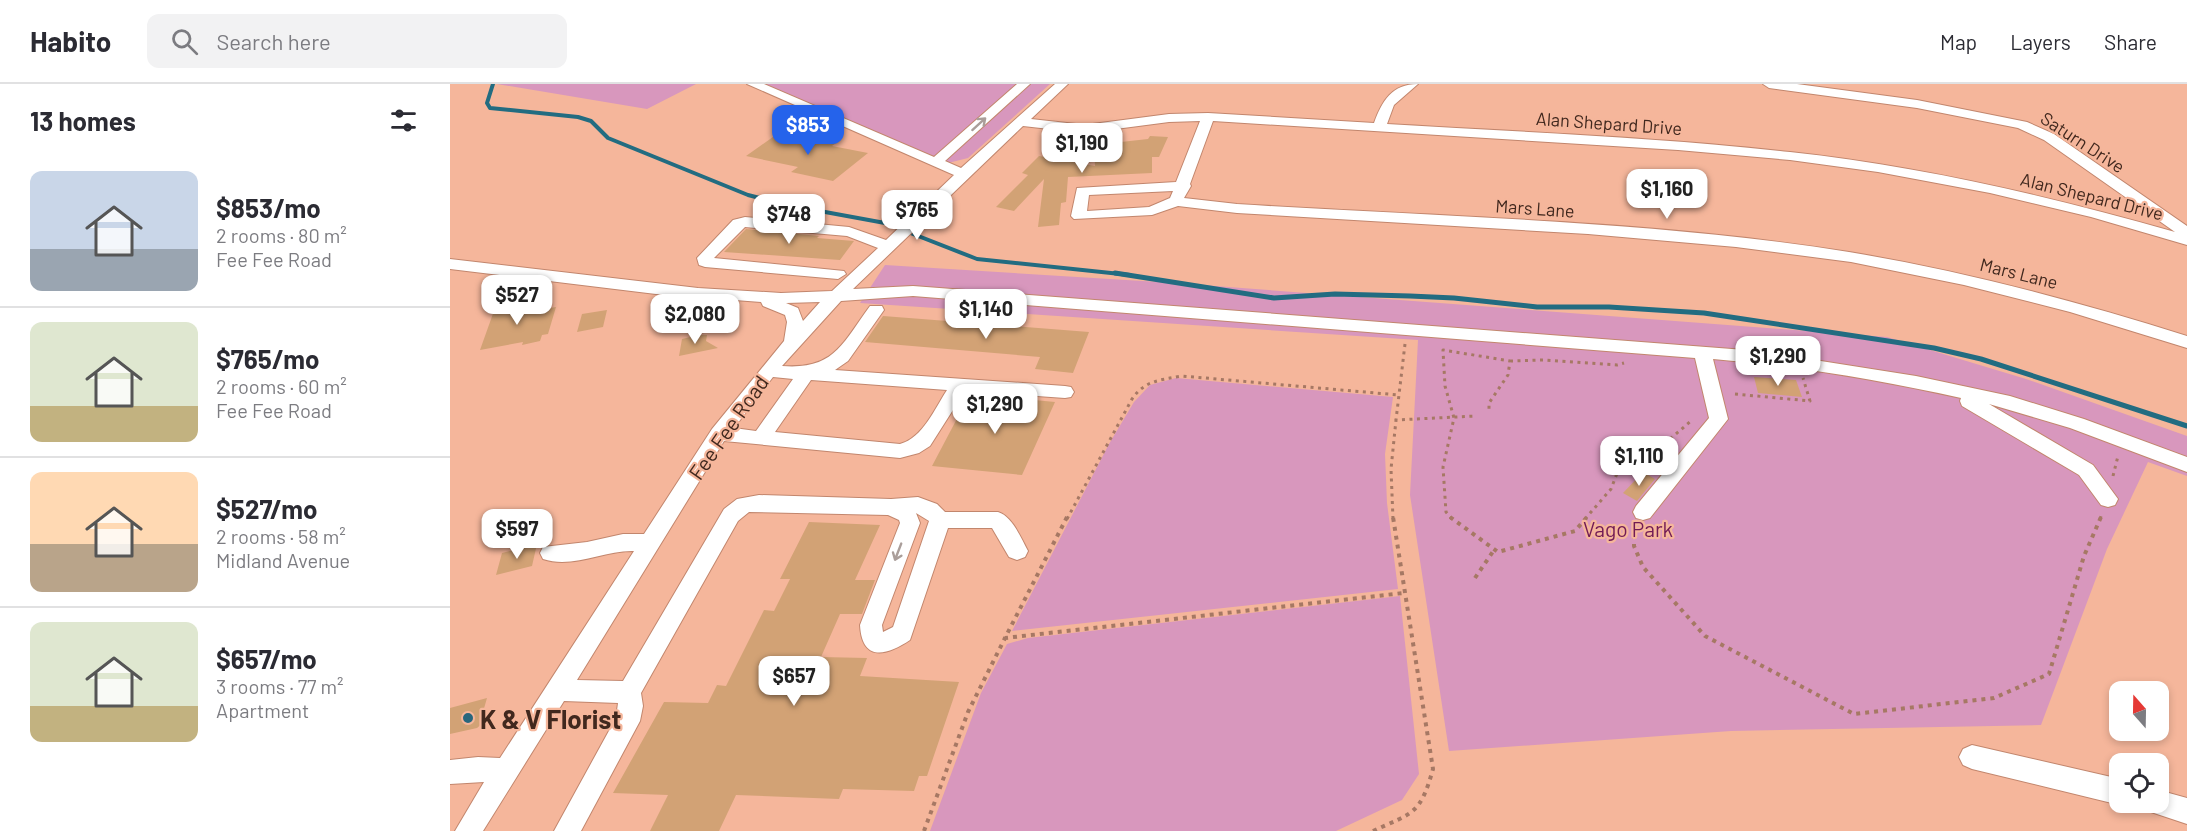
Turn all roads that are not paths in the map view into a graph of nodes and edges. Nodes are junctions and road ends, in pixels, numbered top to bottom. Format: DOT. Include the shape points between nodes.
graph roads {
  1 [pos="753,84"];
  2 [pos="1024,84"];
  3 [pos="1062,84"];
  4 [pos="1412,84"];
  5 [pos="1768,84"];
  6 [pos="1208,117"];
  7 [pos="1021,122"];
  8 [pos="1379,127"];
  9 [pos="935,163"];
  10 [pos="963,174"];
  11 [pos="1184,186"];
  12 [pos="2122,188"];
  13 [pos="1176,201"];
  14 [pos="2095,214"];
  15 [pos="2187,233"];
  16 [pos="2187,240"];
  17 [pos="890,245"];
  18 [pos="451,265"];
  19 [pos="736,265"];
  20 [pos="838,274"];
  21 [pos="711,293"];
  22 [pos="837,295"];
  23 [pos="743,296"];
  24 [pos="876,310"];
  25 [pos="2187,342"];
  26 [pos="792,343"];
  27 [pos="1703,353"];
  28 [pos="768,371"];
  29 [pos="807,373"];
  30 [pos="960,384"];
  31 [pos="1065,392"];
  32 [pos="1954,392"];
  33 [pos="719,434"];
  34 [pos="761,438"];
  35 [pos="2187,465"];
  36 [pos="2108,499"];
  37 [pos="891,507"];
  38 [pos="1643,512"];
  39 [pos="940,520"];
  40 [pos="651,543"];
  41 [pos="1017,551"];
  42 [pos="551,553"];
  43 [pos="558,690"];
  44 [pos="628,692"];
  45 [pos="1972,757"];
  46 [pos="506,771"];
  47 [pos="450,772"];
  48 [pos="2109,789"];
  49 [pos="2169,806"];
  50 [pos="2187,811"];
  51 [pos="468,831"];
  52 [pos="567,831"];
  1 -- 9 [label="street"];
  9 -- 2 [label="street, one-way"];
  3 -- 7 [label="street, Fee Fee Road"];
  4 -- 8 [label="street" via="1388,103"];
  5 -- 12 [label="street, Saturn Drive" via="1917,104 2022,125 2049,137"];
  6 -- 7 [label="street, Alan Shepard Drive" via="1169,118 1092,129"];
  6 -- 8 [label="street, Alan Shepard Drive"];
  6 -- 11 [label="street"];
  7 -- 10 [label="street, Fee Fee Road"];
  8 -- 14 [label="street, Alan Shepard Drive" via="1790,156 1933,178"];
  9 -- 10 [label="street"];
  10 -- 17 [label="street, Fee Fee Road"];
  11 -- 13 [label="street"];
  11 -- 13 [label="street" via="1082,191 1079,216 1152,211"];
  12 -- 14 [label="street" via="2120,203"];
  12 -- 15 [label="street, Saturn Drive"];
  13 -- 25 [label="street, Mars Lane" via="1736,242 1837,255 2016,292"];
  14 -- 16 [label="street, Alan Shepard Drive"];
  17 -- 19 [label="street" via="837,230 745,222 738,223 705,258 705,262"];
  17 -- 22 [label="street, Fee Fee Road"];
  18 -- 21 [label="street"];
  19 -- 20 [label="street"];
  19 -- 21 [label="street"];
  21 -- 23 [label="street"];
  22 -- 23 [label="street"];
  22 -- 26 [label="street, Fee Fee Road"];
  22 -- 27 [label="street" via="913,291"];
  23 -- 26 [label="street" via="792,312"];
  24 -- 29 [label="street" via="842,357"];
  26 -- 28 [label="street, Fee Fee Road"];
  27 -- 32 [label="street" via="1849,370"];
  27 -- 38 [label="street" via="1719,419"];
  28 -- 29 [label="street"];
  28 -- 33 [label="street, Fee Fee Road"];
  29 -- 30 [label="street"];
  29 -- 34 [label="street"];
  30 -- 31 [label="street"];
  30 -- 34 [label="street" via="923,441 912,448"];
  32 -- 35 [label="street" via="2009,403"];
  32 -- 36 [label="street" via="2086,470"];
  33 -- 34 [label="street"];
  33 -- 40 [label="street, Fee Fee Road"];
  37 -- 39 [label="street" via="921,505 936,512"];
  37 -- 39 [label="street, one-way" via="908,515 910,523 870,625 876,642 888,642 902,633"];
  37 -- 44 [label="street" via="744,505 731,515"];
  39 -- 41 [label="street" via="999,520"];
  40 -- 42 [label="street" via="623,542"];
  40 -- 43 [label="street, Fee Fee Road"];
  43 -- 44 [label="street"];
  43 -- 46 [label="street, Fee Fee Road"];
  44 -- 52 [label="street" via="628,722"];
  45 -- 48 [label="street"];
  46 -- 47 [label="street"];
  46 -- 51 [label="street, Fee Fee Road"];
  49 -- 50 [label="street"];
}
